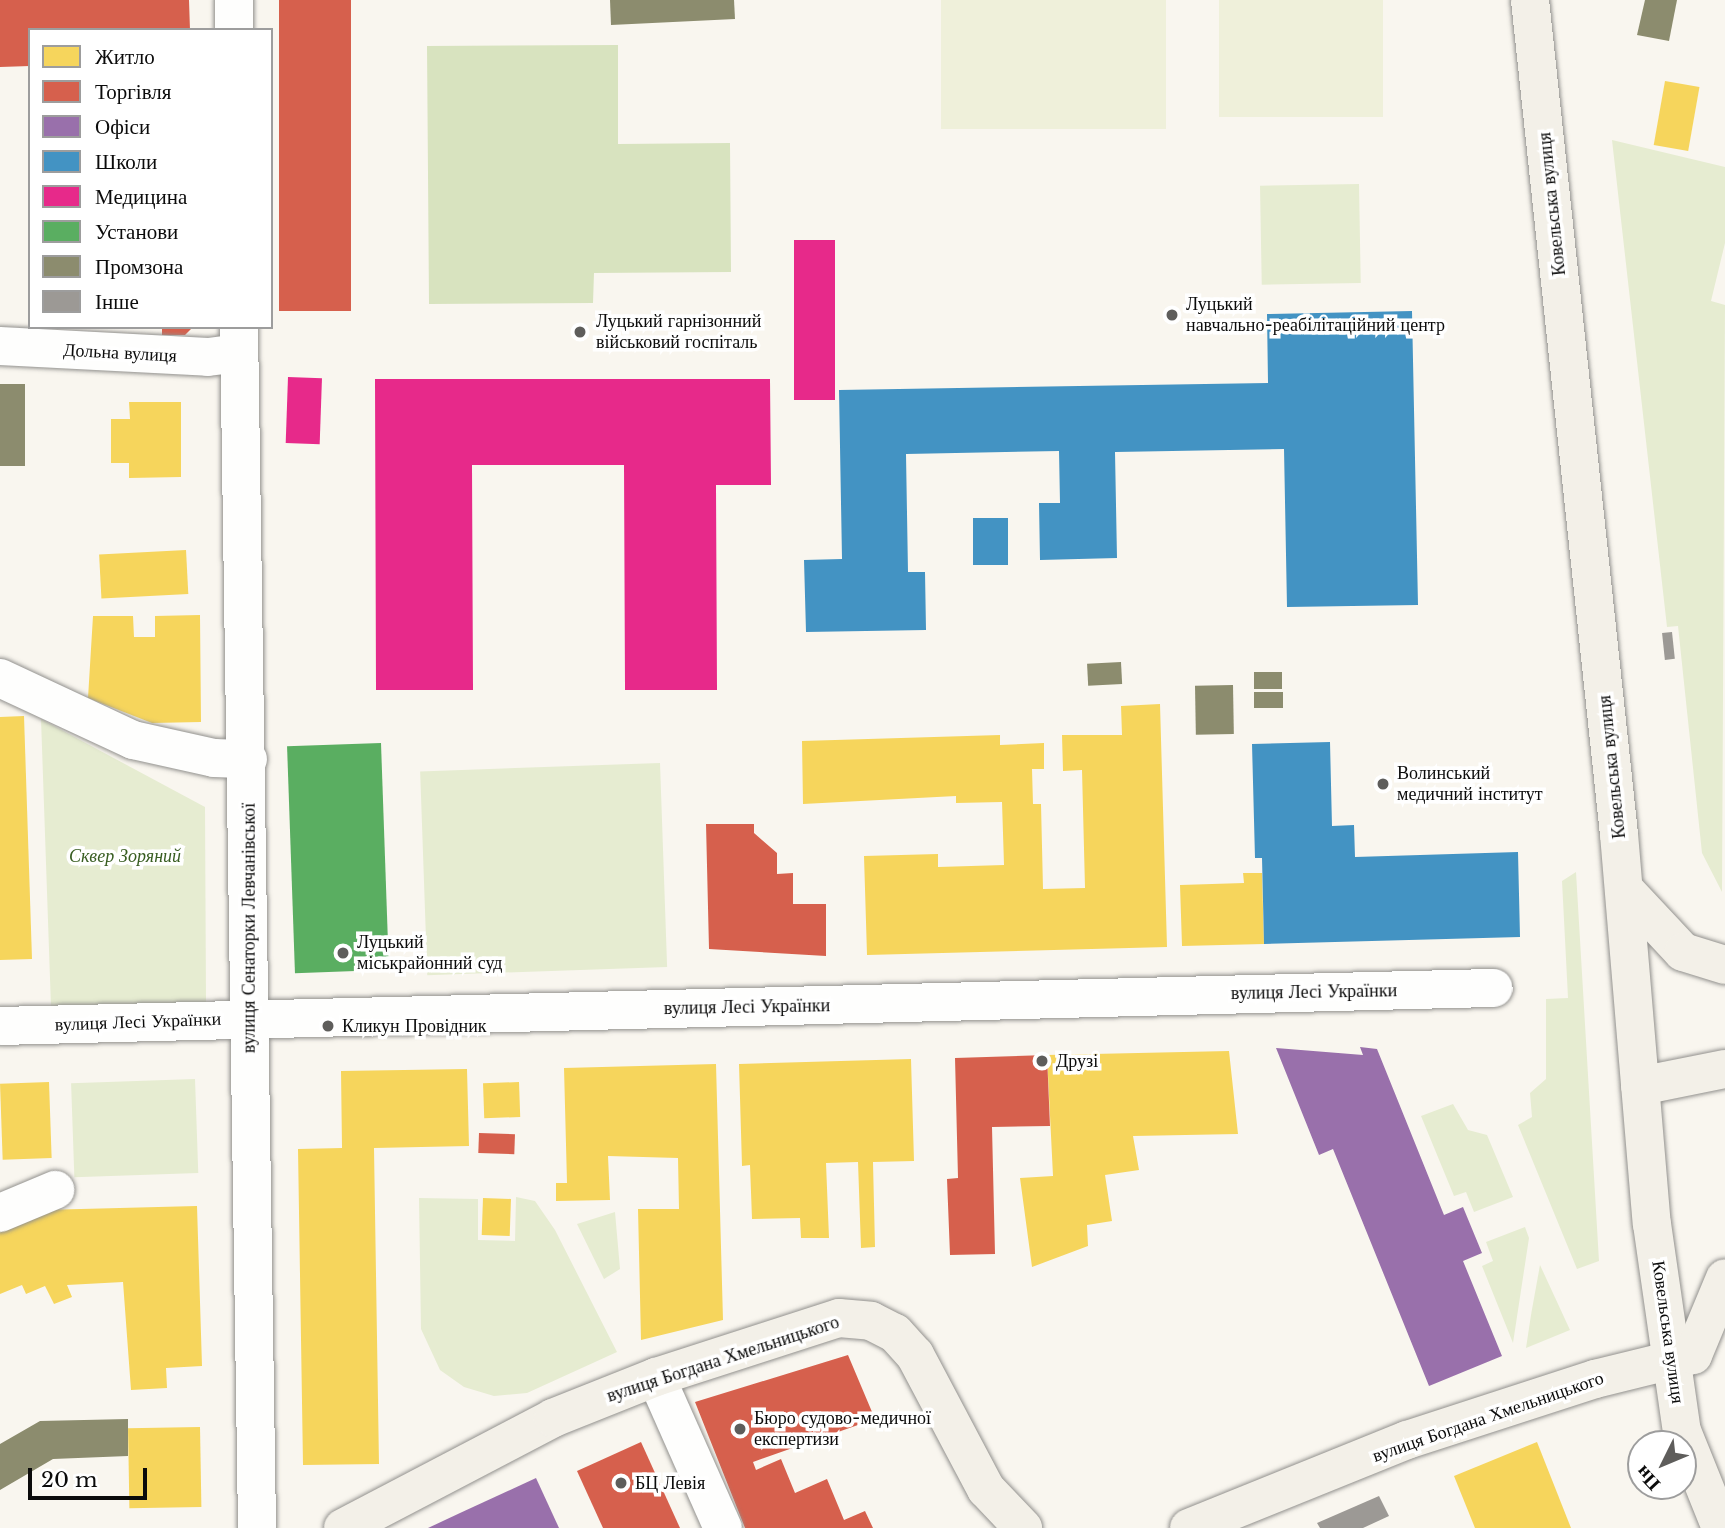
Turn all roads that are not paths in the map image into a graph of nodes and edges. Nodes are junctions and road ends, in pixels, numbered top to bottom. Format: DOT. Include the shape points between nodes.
graph roads {
  1 [pos="234,0"];
  2 [pos="1530,0"];
  3 [pos="234,28"];
  4 [pos="239,340"];
  5 [pos="0,346"];
  6 [pos="0,678"];
  7 [pos="248,759"];
  8 [pos="1624,889"];
  9 [pos="1725,965"];
  10 [pos="1494,988"];
  11 [pos="249,1020"];
  12 [pos="0,1026"];
  13 [pos="1725,1069"];
  14 [pos="1640,1086"];
  15 [pos="55,1190"];
  16 [pos="0,1213"];
  17 [pos="1725,1278"];
  18 [pos="1672,1361"];
  19 [pos="656,1377"];
  20 [pos="257,1528"];
  21 [pos="343,1528"];
  22 [pos="723,1528"];
  23 [pos="1023,1528"];
  24 [pos="1189,1528"];
  25 [pos="1721,1528"];
  1 -- 3 [label="street"];
  2 -- 8 [label="main road, Ковельська вулиця"];
  4 -- 5 [label="street, Дольна вулиця" via="208,358"];
  4 -- 7 [label="street, вулиця Сенаторки Левчанівської"];
  6 -- 7 [label="street" via="133,740 214,758"];
  7 -- 11 [label="street, вулиця Сенаторки Левчанівської"];
  8 -- 9 [label="main road" via="1683,952"];
  8 -- 14 [label="main road, Ковельська вулиця"];
  10 -- 11 [label="street, вулиця Лесі Українки"];
  11 -- 12 [label="street, вулиця Лесі Українки"];
  11 -- 20 [label="street, вулиця Сенаторки Левчанівської"];
  13 -- 14 [label="main road"];
  14 -- 18 [label="main road, Ковельська вулиця"];
  15 -- 16 [label="street"];
  17 -- 18 [label="main road" via="1693,1355"];
  18 -- 24 [label="main road, вулиця Богдана Хмельницького" via="1595,1379 1407,1440"];
  18 -- 25 [label="main road, Ковельська вулиця" via="1682,1431"];
  19 -- 21 [label="main road, вулиця Богдана Хмельницького" via="553,1418"];
  19 -- 22 [label="street"];
  19 -- 23 [label="main road, вулиця Богдана Хмельницького" via="839,1318 871,1321 895,1333 915,1355 986,1489"];
}
